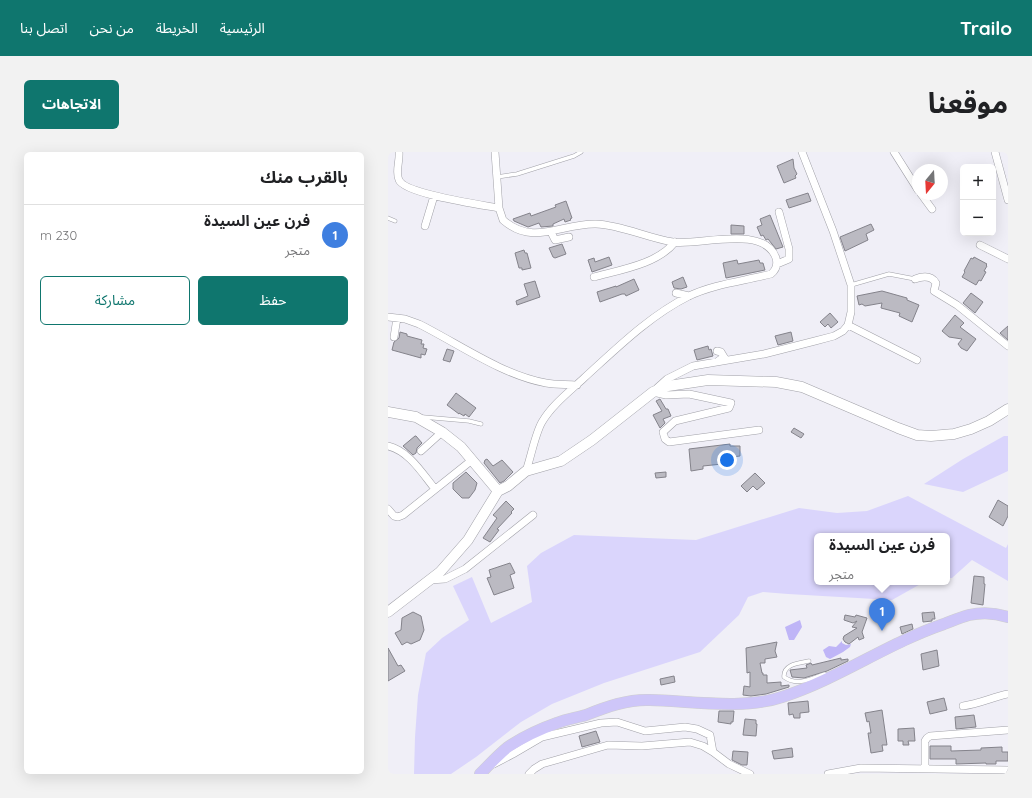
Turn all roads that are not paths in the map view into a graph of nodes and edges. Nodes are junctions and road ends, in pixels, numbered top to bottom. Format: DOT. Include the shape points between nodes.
graph roads {
  1 [pos="399,152"];
  2 [pos="495,152"];
  3 [pos="581,152"];
  4 [pos="802,152"];
  5 [pos="894,152"];
  6 [pos="995,152"];
  7 [pos="497,177"];
  8 [pos="912,180"];
  9 [pos="434,196"];
  10 [pos="925,200"];
  11 [pos="1008,200"];
  12 [pos="499,208"];
  13 [pos="932,209"];
  14 [pos="779,212"];
  15 [pos="388,218"];
  16 [pos="395,221"];
  17 [pos="425,226"];
  18 [pos="551,232"];
  19 [pos="569,237"];
  20 [pos="675,242"];
  21 [pos="980,245"];
  22 [pos="1008,259"];
  23 [pos="777,264"];
  24 [pos="594,277"];
  25 [pos="915,279"];
  26 [pos="851,285"];
  27 [pos="676,293"];
  28 [pos="689,296"];
  29 [pos="388,317"];
  30 [pos="397,318"];
  31 [pos="848,324"];
  32 [pos="394,337"];
  33 [pos="1008,346"];
  34 [pos="717,351"];
  35 [pos="917,360"];
  36 [pos="716,362"];
  37 [pos="577,385"];
  38 [pos="653,392"];
  39 [pos="1008,409"];
  40 [pos="388,412"];
  41 [pos="416,417"];
  42 [pos="481,424"];
  43 [pos="759,430"];
  44 [pos="442,432"];
  45 [pos="388,446"];
  46 [pos="421,451"];
  47 [pos="472,460"];
  48 [pos="526,471"];
  49 [pos="435,489"];
  50 [pos="498,491"];
  51 [pos="388,509"];
  52 [pos="533,515"];
  53 [pos="430,580"];
  54 [pos="388,612"];
  55 [pos="1008,617"];
  56 [pos="809,661"];
  57 [pos="828,677"];
  58 [pos="1008,694"];
  59 [pos="963,706"];
  60 [pos="1008,730"];
  61 [pos="713,752"];
  62 [pos="925,769"];
  63 [pos="1008,770"];
  64 [pos="483,771"];
  65 [pos="993,772"];
  66 [pos="529,774"];
  67 [pos="750,774"];
  68 [pos="828,774"];
  1 -- 9 [label="street" via="399,180 418,191"];
  2 -- 7 [label="street"];
  3 -- 7 [label="lane" via="517,174"];
  4 -- 26 [label="street"];
  5 -- 8 [label="street"];
  6 -- 11 [label="street"];
  7 -- 12 [label="street"];
  9 -- 12 [label="street"];
  9 -- 17 [label="street"];
  10 -- 13 [label="street"];
  12 -- 18 [label="street" via="503,220 513,228 526,233"];
  14 -- 23 [label="street" via="789,249 789,260"];
  15 -- 16 [label="lane"];
  18 -- 19 [label="street" via="555,240"];
  18 -- 20 [label="street" via="597,224"];
  20 -- 23 [label="street" via="740,238 751,240 773,252"];
  20 -- 24 [label="street" via="670,249 651,260"];
  21 -- 22 [label="street"];
  23 -- 28 [label="street" via="771,274"];
  25 -- 26 [label="lane" via="889,274"];
  25 -- 33 [label="street" via="924,276 933,279 936,284 934,291 957,305"];
  26 -- 31 [label="street" via="851,312"];
  27 -- 28 [label="street"];
  28 -- 37 [label="street" via="633,334"];
  29 -- 30 [label="street"];
  30 -- 32 [label="street"];
  30 -- 37 [label="street" via="419,324 518,375 547,384"];
  31 -- 35 [label="street"];
  31 -- 36 [label="street" via="843,331 834,336 764,354"];
  34 -- 36 [label="street" via="724,357"];
  36 -- 38 [label="street" via="693,366 676,373"];
  37 -- 48 [label="street" via="560,400 541,424"];
  38 -- 39 [label="street" via="668,386 708,380 776,382 802,388 917,435 931,436 954,434 989,421"];
  38 -- 43 [label="street" via="666,395 689,394 731,403 729,408 676,421 663,432 669,442"];
  38 -- 48 [label="street" via="561,461"];
  40 -- 41 [label="street"];
  41 -- 42 [label="lane"];
  41 -- 44 [label="street"];
  44 -- 46 [label="street"];
  44 -- 47 [label="street"];
  45 -- 49 [label="street" via="401,451 411,460"];
  47 -- 49 [label="street"];
  47 -- 50 [label="street"];
  48 -- 50 [label="street"];
  49 -- 51 [label="street" via="403,515 394,516"];
  50 -- 53 [label="street" via="468,540"];
  52 -- 53 [label="street" via="465,569 445,579"];
  53 -- 54 [label="street"];
  55 -- 57 [label="main road" via="998,613 963,617 922,632"];
  56 -- 57 [label="lane" via="792,664 786,668 784,677 796,682 806,682 825,674"];
  57 -- 64 [label="main road" via="782,697 758,702 648,700 608,706 537,730 508,748"];
  58 -- 59 [label="street"];
  60 -- 62 [label="street" via="930,736 925,741"];
  61 -- 64 [label="street" via="710,735 697,729 685,727 645,731 617,722 600,723 542,737"];
  61 -- 66 [label="street" via="690,742 642,746 608,745 542,764"];
  61 -- 67 [label="street"];
  62 -- 65 [label="street"];
  62 -- 68 [label="street" via="861,768"];
  63 -- 65 [label="street"];
}
